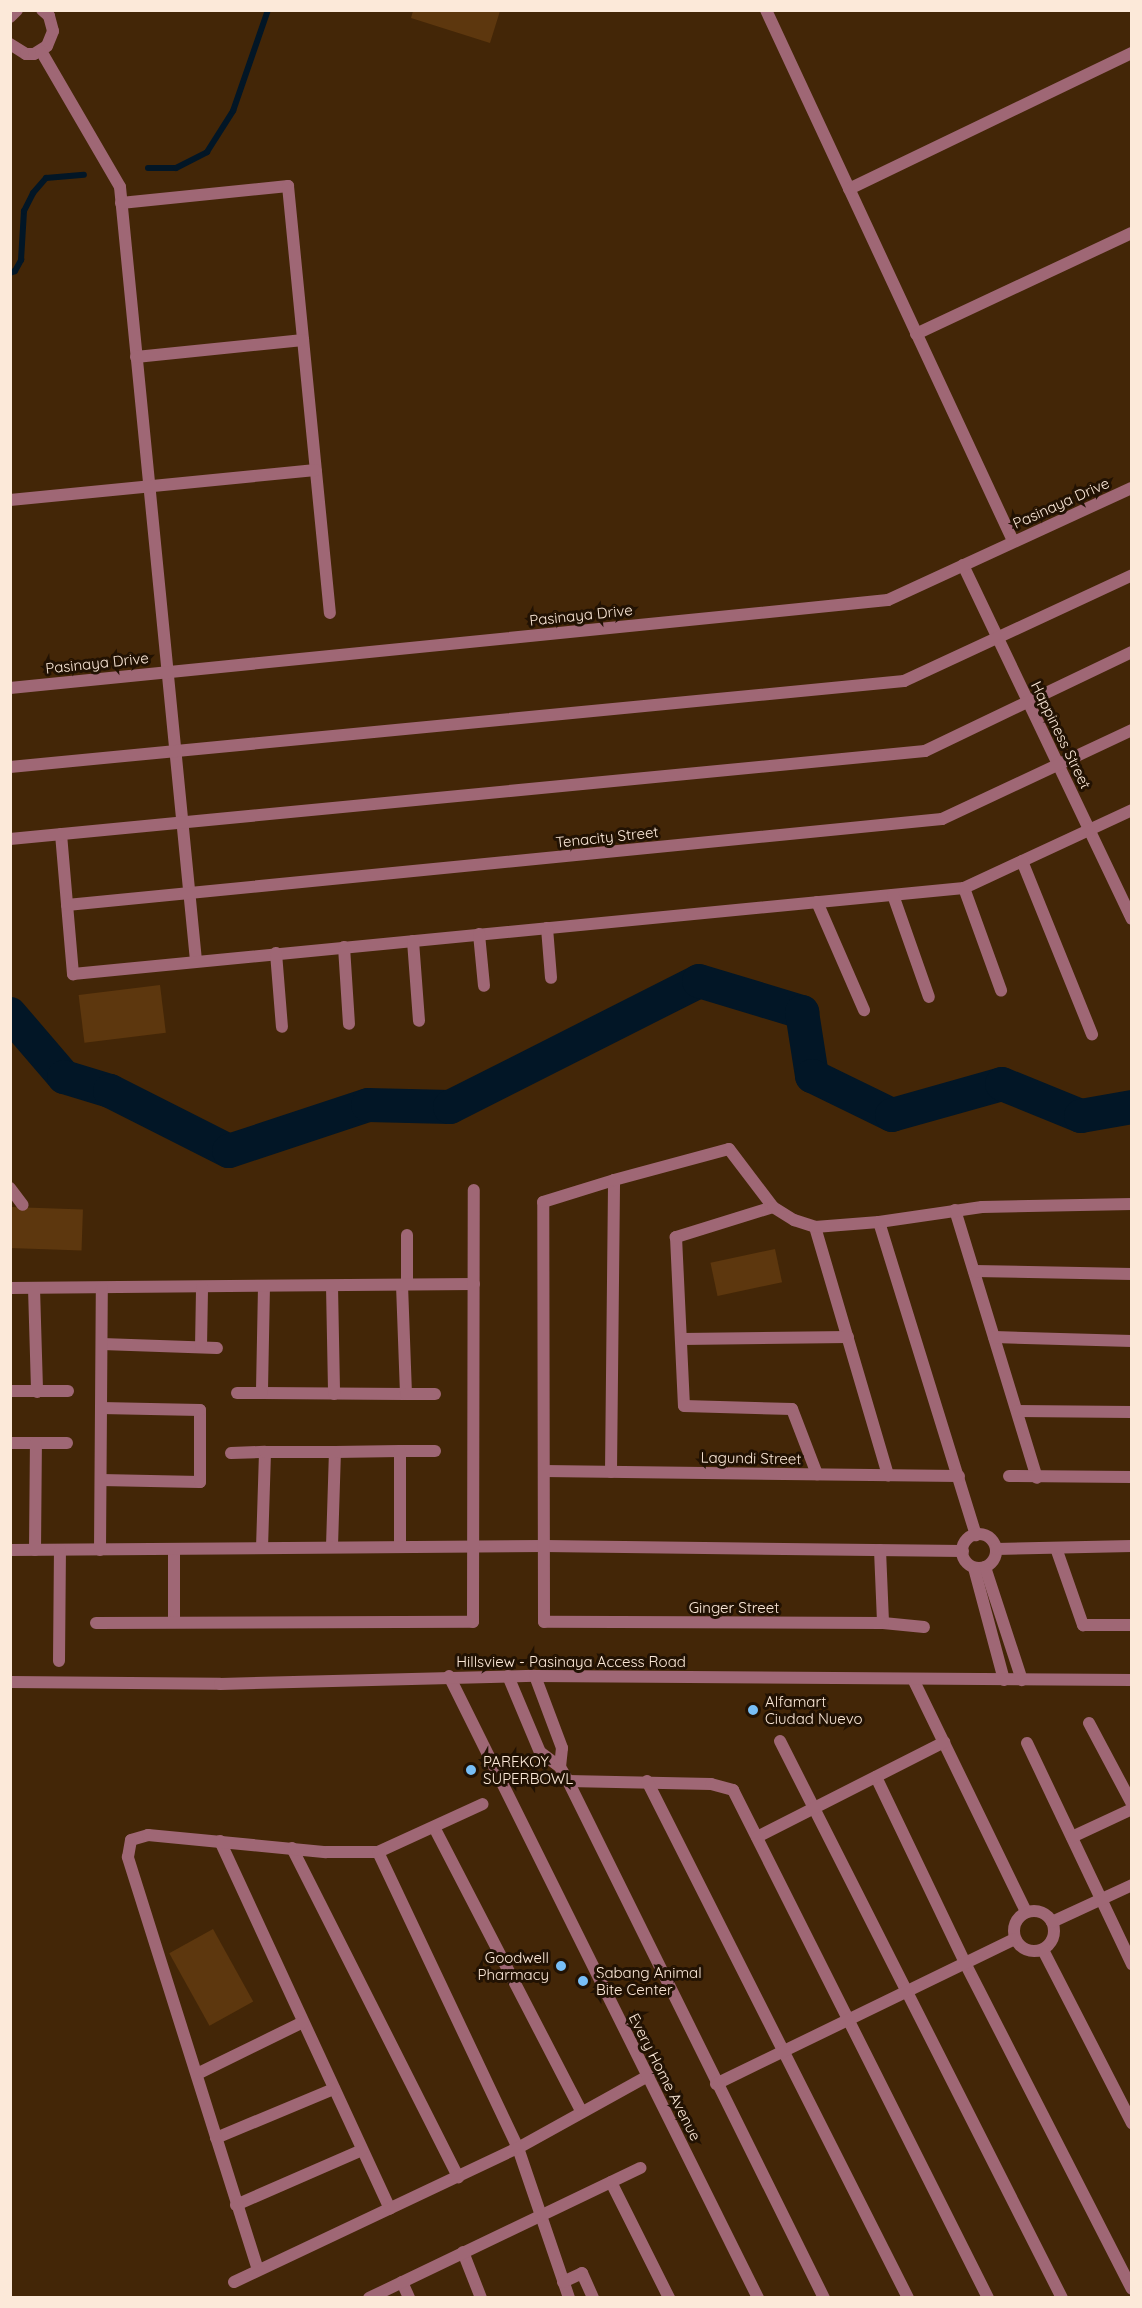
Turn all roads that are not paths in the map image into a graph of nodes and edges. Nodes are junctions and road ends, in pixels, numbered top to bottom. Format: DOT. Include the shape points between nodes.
graph roads {
  1 [pos="17,10"];
  2 [pos="766,10"];
  3 [pos="50,12"];
  4 [pos="10,17"];
  5 [pos="10,44"];
  6 [pos="41,51"];
  7 [pos="1131,53"];
  8 [pos="849,189"];
  9 [pos="121,203"];
  10 [pos="1131,233"];
  11 [pos="916,334"];
  12 [pos="303,340"];
  13 [pos="136,357"];
  14 [pos="316,470"];
  15 [pos="149,486"];
  16 [pos="1131,488"];
  17 [pos="10,500"];
  18 [pos="1013,541"];
  19 [pos="963,565"];
  20 [pos="1131,574"];
  21 [pos="330,613"];
  22 [pos="998,638"];
  23 [pos="1131,652"];
  24 [pos="168,671"];
  25 [pos="10,688"];
  26 [pos="1028,700"];
  27 [pos="1131,730"];
  28 [pos="176,752"];
  29 [pos="1059,765"];
  30 [pos="10,767"];
  31 [pos="1131,810"];
  32 [pos="183,822"];
  33 [pos="1090,829"];
  34 [pos="61,834"];
  35 [pos="10,839"];
  36 [pos="1022,861"];
  37 [pos="964,888"];
  38 [pos="190,892"];
  39 [pos="893,895"];
  40 [pos="817,902"];
  41 [pos="67,905"];
  42 [pos="1131,919"];
  43 [pos="547,928"];
  44 [pos="479,934"];
  45 [pos="412,941"];
  46 [pos="344,947"];
  47 [pos="276,954"];
  48 [pos="196,961"];
  49 [pos="551,978"];
  50 [pos="484,986"];
  51 [pos="1000,990"];
  52 [pos="929,997"];
  53 [pos="864,1010"];
  54 [pos="419,1021"];
  55 [pos="349,1024"];
  56 [pos="282,1028"];
  57 [pos="1092,1034"];
  58 [pos="614,1180"];
  59 [pos="10,1188"];
  60 [pos="474,1190"];
  61 [pos="1131,1204"];
  62 [pos="23,1205"];
  63 [pos="773,1207"];
  64 [pos="955,1210"];
  65 [pos="879,1222"];
  66 [pos="815,1227"];
  67 [pos="407,1234"];
  68 [pos="974,1271"];
  69 [pos="1131,1274"];
  70 [pos="405,1284"];
  71 [pos="474,1284"];
  72 [pos="264,1286"];
  73 [pos="332,1286"];
  74 [pos="202,1287"];
  75 [pos="10,1288"];
  76 [pos="34,1288"];
  77 [pos="102,1288"];
  78 [pos="848,1337"];
  79 [pos="994,1337"];
  80 [pos="682,1339"];
  81 [pos="1131,1341"];
  82 [pos="102,1344"];
  83 [pos="201,1347"];
  84 [pos="217,1348"];
  85 [pos="10,1391"];
  86 [pos="68,1391"];
  87 [pos="38,1392"];
  88 [pos="237,1393"];
  89 [pos="262,1393"];
  90 [pos="334,1394"];
  91 [pos="406,1394"];
  92 [pos="435,1394"];
  93 [pos="101,1408"];
  94 [pos="1017,1411"];
  95 [pos="1131,1412"];
  96 [pos="10,1443"];
  97 [pos="36,1443"];
  98 [pos="67,1443"];
  99 [pos="400,1451"];
  100 [pos="435,1451"];
  101 [pos="265,1452"];
  102 [pos="335,1452"];
  103 [pos="231,1453"];
  104 [pos="544,1471"];
  105 [pos="611,1472"];
  106 [pos="817,1474"];
  107 [pos="888,1475"];
  108 [pos="959,1476"];
  109 [pos="1009,1476"];
  110 [pos="1131,1477"];
  111 [pos="1037,1478"];
  112 [pos="101,1480"];
  113 [pos="976,1535"];
  114 [pos="332,1546"];
  115 [pos="473,1546"];
  116 [pos="544,1546"];
  117 [pos="1131,1546"];
  118 [pos="400,1547"];
  119 [pos="262,1548"];
  120 [pos="1056,1548"];
  121 [pos="174,1549"];
  122 [pos="996,1549"];
  123 [pos="10,1550"];
  124 [pos="35,1550"];
  125 [pos="60,1550"];
  126 [pos="100,1550"];
  127 [pos="880,1550"];
  128 [pos="963,1551"];
  129 [pos="980,1568"];
  130 [pos="174,1622"];
  131 [pos="96,1623"];
  132 [pos="884,1623"];
  133 [pos="1131,1625"];
  134 [pos="924,1627"];
  135 [pos="59,1661"];
  136 [pos="448,1676"];
  137 [pos="508,1676"];
  138 [pos="535,1676"];
  139 [pos="913,1679"];
  140 [pos="1004,1680"];
  141 [pos="1022,1680"];
  142 [pos="1131,1680"];
  143 [pos="10,1682"];
  144 [pos="1089,1723"];
  145 [pos="780,1741"];
  146 [pos="944,1743"];
  147 [pos="1027,1743"];
  148 [pos="560,1767"];
  149 [pos="876,1777"];
  150 [pos="568,1781"];
  151 [pos="647,1781"];
  152 [pos="483,1804"];
  153 [pos="1131,1806"];
  154 [pos="815,1808"];
  155 [pos="435,1829"];
  156 [pos="757,1837"];
  157 [pos="1072,1837"];
  158 [pos="220,1841"];
  159 [pos="292,1848"];
  160 [pos="378,1852"];
  161 [pos="1131,1885"];
  162 [pos="1101,1899"];
  163 [pos="1026,1912"];
  164 [pos="1052,1922"];
  165 [pos="1015,1939"];
  166 [pos="1043,1950"];
  167 [pos="1131,1959"];
  168 [pos="965,1963"];
  169 [pos="907,1991"];
  170 [pos="849,2020"];
  171 [pos="303,2022"];
  172 [pos="784,2051"];
  173 [pos="197,2074"];
  174 [pos="648,2076"];
  175 [pos="716,2084"];
  176 [pos="334,2089"];
  177 [pos="582,2112"];
  178 [pos="1131,2123"];
  179 [pos="216,2138"];
  180 [pos="518,2148"];
  181 [pos="362,2150"];
  182 [pos="640,2168"];
  183 [pos="458,2177"];
  184 [pos="611,2182"];
  185 [pos="236,2205"];
  186 [pos="390,2209"];
  187 [pos="540,2216"];
  188 [pos="463,2252"];
  189 [pos="258,2270"];
  190 [pos="234,2282"];
  191 [pos="402,2282"];
  192 [pos="564,2282"];
  193 [pos="1131,2289"];
  194 [pos="369,2298"];
  195 [pos="408,2298"];
  196 [pos="481,2298"];
  197 [pos="569,2298"];
  198 [pos="593,2298"];
  199 [pos="669,2298"];
  200 [pos="758,2298"];
  201 [pos="824,2298"];
  202 [pos="908,2298"];
  203 [pos="988,2298"];
  204 [pos="1062,2298"];
  1 -- 4 [label="street"];
  2 -- 8 [label="street"];
  3 -- 6 [label="street" via="53,31"];
  5 -- 6 [label="street" via="26,54"];
  6 -- 9 [label="street" via="100,149 120,187"];
  7 -- 8 [label="street"];
  8 -- 11 [label="street"];
  9 -- 12 [label="street" via="288,186"];
  9 -- 13 [label="street"];
  10 -- 11 [label="street"];
  11 -- 18 [label="street"];
  12 -- 13 [label="street"];
  12 -- 14 [label="street"];
  13 -- 15 [label="street"];
  14 -- 15 [label="street"];
  14 -- 21 [label="street"];
  15 -- 17 [label="street"];
  15 -- 24 [label="street"];
  16 -- 18 [label="street, Pasinaya Drive"];
  18 -- 19 [label="street, Pasinaya Drive"];
  19 -- 22 [label="street, Happiness Street"];
  19 -- 24 [label="street, Pasinaya Drive" via="888,600"];
  20 -- 22 [label="street"];
  22 -- 26 [label="street, Happiness Street"];
  22 -- 28 [label="street" via="904,681"];
  23 -- 26 [label="street"];
  24 -- 25 [label="street, Pasinaya Drive"];
  24 -- 28 [label="street"];
  26 -- 29 [label="street, Happiness Street"];
  26 -- 32 [label="street" via="925,751"];
  27 -- 29 [label="street, Tenacity Street"];
  28 -- 30 [label="street"];
  28 -- 32 [label="street"];
  29 -- 33 [label="street, Happiness Street"];
  29 -- 38 [label="street, Tenacity Street" via="942,819"];
  31 -- 33 [label="street"];
  32 -- 34 [label="street"];
  32 -- 38 [label="street"];
  33 -- 36 [label="street"];
  33 -- 42 [label="street, Happiness Street"];
  34 -- 35 [label="street"];
  34 -- 41 [label="street"];
  36 -- 37 [label="street"];
  36 -- 57 [label="street"];
  37 -- 39 [label="street"];
  37 -- 51 [label="street"];
  38 -- 41 [label="street, Tenacity Street"];
  38 -- 48 [label="street"];
  39 -- 40 [label="street"];
  39 -- 52 [label="street"];
  40 -- 43 [label="street"];
  40 -- 53 [label="street"];
  41 -- 48 [label="street" via="73,974"];
  43 -- 44 [label="street"];
  43 -- 49 [label="street"];
  44 -- 45 [label="street"];
  44 -- 50 [label="street"];
  45 -- 46 [label="street"];
  45 -- 54 [label="street"];
  46 -- 47 [label="street"];
  46 -- 55 [label="street"];
  47 -- 48 [label="street"];
  47 -- 56 [label="street"];
  58 -- 63 [label="street" via="729,1149"];
  58 -- 104 [label="street" via="543,1202"];
  58 -- 105 [label="street"];
  59 -- 62 [label="street"];
  60 -- 71 [label="street"];
  61 -- 64 [label="street"];
  63 -- 66 [label="street"];
  63 -- 80 [label="street" via="676,1237"];
  64 -- 65 [label="street"];
  64 -- 68 [label="street"];
  65 -- 66 [label="street"];
  65 -- 108 [label="street"];
  66 -- 78 [label="street"];
  67 -- 70 [label="street"];
  68 -- 69 [label="street"];
  68 -- 79 [label="street"];
  70 -- 71 [label="street"];
  70 -- 73 [label="street"];
  70 -- 91 [label="street"];
  71 -- 115 [label="street"];
  72 -- 73 [label="street"];
  72 -- 74 [label="street"];
  72 -- 89 [label="street"];
  73 -- 90 [label="street"];
  74 -- 77 [label="street"];
  74 -- 83 [label="street"];
  75 -- 76 [label="street"];
  76 -- 77 [label="street"];
  76 -- 87 [label="street"];
  77 -- 82 [label="street"];
  78 -- 80 [label="street"];
  78 -- 107 [label="street"];
  79 -- 81 [label="street"];
  79 -- 94 [label="street"];
  80 -- 106 [label="street" via="684,1406 792,1409"];
  82 -- 83 [label="street"];
  82 -- 93 [label="street"];
  83 -- 84 [label="street"];
  85 -- 87 [label="street"];
  86 -- 87 [label="street"];
  88 -- 89 [label="street"];
  89 -- 90 [label="street"];
  90 -- 91 [label="street"];
  91 -- 92 [label="street"];
  93 -- 112 [label="street"];
  93 -- 112 [label="street" via="200,1410 200,1482"];
  94 -- 95 [label="street"];
  94 -- 111 [label="street"];
  96 -- 97 [label="street"];
  97 -- 98 [label="street"];
  97 -- 124 [label="street"];
  99 -- 100 [label="street"];
  99 -- 102 [label="street"];
  99 -- 118 [label="street"];
  101 -- 102 [label="street"];
  101 -- 103 [label="street"];
  101 -- 119 [label="street"];
  102 -- 114 [label="street"];
  104 -- 105 [label="street, Lagundi Street"];
  104 -- 116 [label="street"];
  105 -- 106 [label="street, Lagundi Street"];
  106 -- 107 [label="street, Lagundi Street"];
  107 -- 108 [label="street, Lagundi Street"];
  108 -- 113 [label="street"];
  109 -- 111 [label="street"];
  110 -- 111 [label="street"];
  112 -- 126 [label="street"];
  113 -- 122 [label="street" via="992,1539"];
  113 -- 128 [label="street" via="966,1541"];
  114 -- 118 [label="street"];
  114 -- 119 [label="street"];
  115 -- 116 [label="street"];
  115 -- 118 [label="street"];
  115 -- 130 [label="street" via="473,1622"];
  116 -- 127 [label="street"];
  116 -- 132 [label="street, Ginger Street" via="544,1622"];
  117 -- 120 [label="street"];
  119 -- 121 [label="street"];
  120 -- 122 [label="street"];
  120 -- 133 [label="street" via="1083,1625"];
  121 -- 126 [label="street"];
  121 -- 130 [label="street"];
  122 -- 129 [label="street" via="994,1560"];
  123 -- 124 [label="street"];
  124 -- 125 [label="street"];
  125 -- 126 [label="street"];
  125 -- 135 [label="street"];
  127 -- 128 [label="street"];
  127 -- 132 [label="street"];
  128 -- 129 [label="street" via="966,1561"];
  129 -- 140 [label="street"];
  129 -- 141 [label="street"];
  130 -- 131 [label="street"];
  132 -- 134 [label="street, Ginger Street"];
  136 -- 137 [label="street, Hillsview - Pasinaya Access Road"];
  136 -- 143 [label="street, Hillsview - Pasinaya Access Road" via="220,1684"];
  136 -- 174 [label="street, Every Home Avenue"];
  137 -- 138 [label="street, Hillsview - Pasinaya Access Road"];
  137 -- 148 [label="street" via="540,1752"];
  138 -- 139 [label="street, Hillsview - Pasinaya Access Road"];
  138 -- 148 [label="street" via="562,1748"];
  139 -- 140 [label="street, Hillsview - Pasinaya Access Road"];
  139 -- 146 [label="street"];
  140 -- 141 [label="street, Hillsview - Pasinaya Access Road"];
  141 -- 142 [label="street, Hillsview - Pasinaya Access Road"];
  144 -- 153 [label="street"];
  145 -- 154 [label="street"];
  146 -- 149 [label="street"];
  146 -- 163 [label="street"];
  147 -- 157 [label="street"];
  148 -- 150 [label="street"];
  149 -- 154 [label="street"];
  149 -- 168 [label="street"];
  150 -- 151 [label="street"];
  150 -- 175 [label="street"];
  151 -- 156 [label="street" via="727,1786"];
  151 -- 172 [label="street"];
  152 -- 155 [label="street"];
  153 -- 157 [label="street"];
  154 -- 156 [label="street"];
  154 -- 169 [label="street"];
  155 -- 160 [label="street"];
  155 -- 177 [label="street"];
  156 -- 170 [label="street"];
  157 -- 162 [label="street"];
  158 -- 159 [label="street"];
  158 -- 171 [label="street"];
  158 -- 173 [label="street" via="148,1835 131,1840 128,1848"];
  159 -- 160 [label="street"];
  159 -- 183 [label="street"];
  160 -- 180 [label="street"];
  161 -- 162 [label="street"];
  162 -- 164 [label="street"];
  162 -- 167 [label="street"];
  163 -- 164 [label="street" via="1038,1911"];
  163 -- 165 [label="street" via="1014,1926"];
  164 -- 166 [label="street" via="1053,1938"];
  165 -- 166 [label="street" via="1027,1950"];
  165 -- 168 [label="street"];
  166 -- 178 [label="street"];
  168 -- 169 [label="street"];
  168 -- 193 [label="street"];
  169 -- 170 [label="street"];
  169 -- 204 [label="street"];
  170 -- 172 [label="street"];
  170 -- 203 [label="street"];
  171 -- 173 [label="street"];
  171 -- 176 [label="street"];
  172 -- 175 [label="street"];
  172 -- 202 [label="street"];
  173 -- 179 [label="street"];
  174 -- 177 [label="street"];
  174 -- 200 [label="street, Every Home Avenue"];
  175 -- 201 [label="street"];
  176 -- 179 [label="street"];
  176 -- 181 [label="street"];
  177 -- 180 [label="street"];
  179 -- 185 [label="street"];
  180 -- 183 [label="street"];
  180 -- 187 [label="street"];
  181 -- 185 [label="street"];
  181 -- 186 [label="street"];
  182 -- 184 [label="street"];
  183 -- 186 [label="street"];
  184 -- 187 [label="street"];
  184 -- 199 [label="street"];
  185 -- 189 [label="street"];
  186 -- 189 [label="street"];
  187 -- 188 [label="street"];
  187 -- 192 [label="street"];
  188 -- 191 [label="street"];
  188 -- 196 [label="street"];
  189 -- 190 [label="street"];
  191 -- 194 [label="street"];
  191 -- 195 [label="street"];
  192 -- 197 [label="street"];
  192 -- 198 [label="street" via="582,2273"];
}
